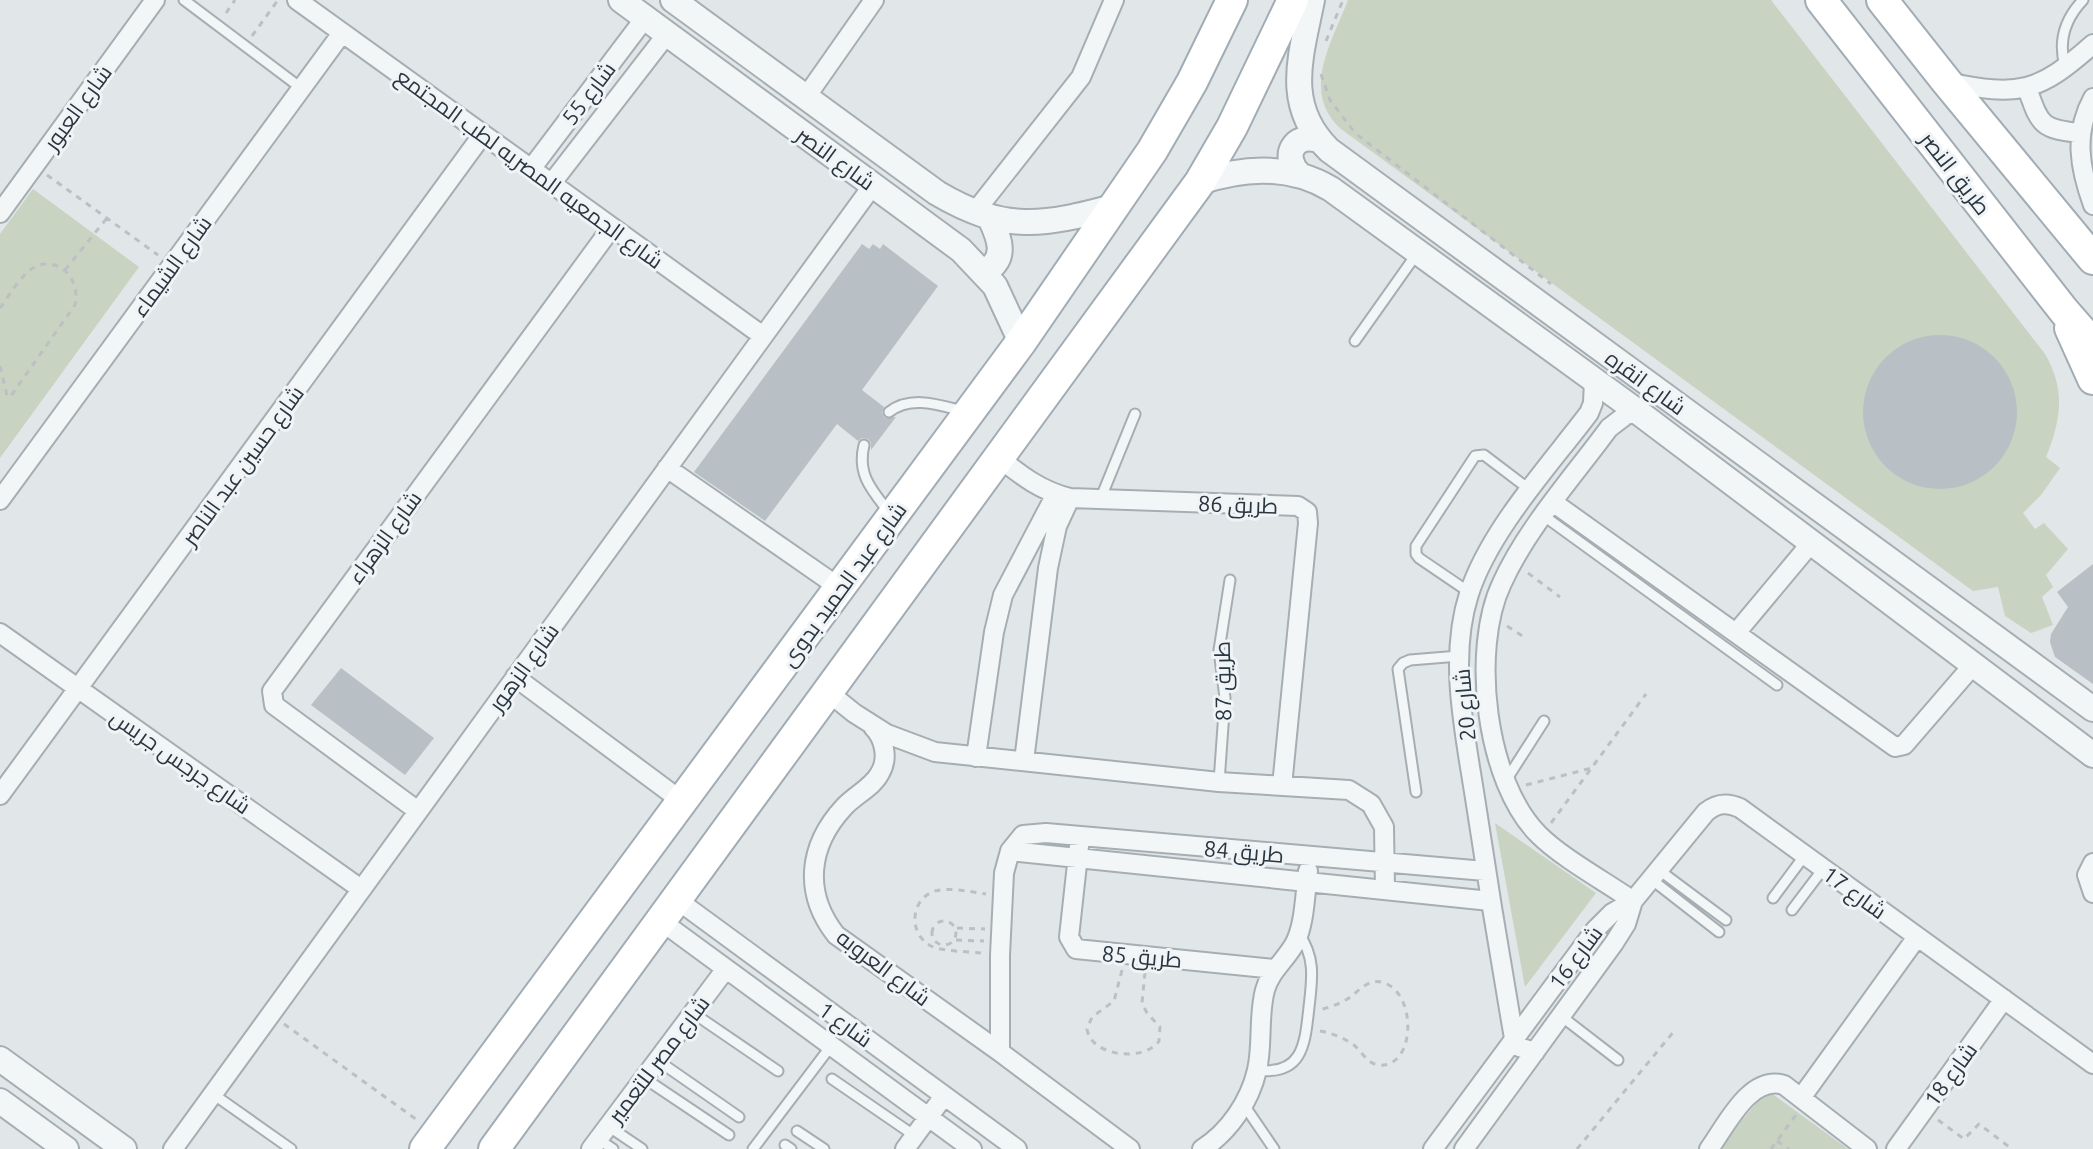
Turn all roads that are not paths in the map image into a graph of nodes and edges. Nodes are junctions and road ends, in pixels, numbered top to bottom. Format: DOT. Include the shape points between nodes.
graph roads {
  1 [pos="155,0"];
  2 [pos="184,0"];
  3 [pos="297,0"];
  4 [pos="621,0"];
  5 [pos="673,0"];
  6 [pos="874,0"];
  7 [pos="1114,0"];
  8 [pos="1232,0"];
  9 [pos="1293,0"];
  10 [pos="1312,0"];
  11 [pos="1821,0"];
  12 [pos="1882,0"];
  13 [pos="2083,0"];
  14 [pos="645,18"];
  15 [pos="342,33"];
  16 [pos="667,34"];
  17 [pos="2093,44"];
  18 [pos="2065,69"];
  19 [pos="1946,81"];
  20 [pos="301,88"];
  21 [pos="2027,88"];
  22 [pos="806,97"];
  23 [pos="2093,98"];
  24 [pos="2080,133"];
  25 [pos="483,134"];
  26 [pos="1318,140"];
  27 [pos="531,169"];
  28 [pos="1299,174"];
  29 [pos="1200,182"];
  30 [pos="551,184"];
  31 [pos="873,185"];
  32 [pos="2093,205"];
  33 [pos="1116,206"];
  34 [pos="0,213"];
  35 [pos="982,216"];
  36 [pos="612,227"];
  37 [pos="1418,252"];
  38 [pos="2093,259"];
  39 [pos="984,272"];
  40 [pos="2064,311"];
  41 [pos="763,336"];
  42 [pos="1355,341"];
  43 [pos="1021,342"];
  44 [pos="2093,344"];
  45 [pos="2093,379"];
  46 [pos="1594,380"];
  47 [pos="889,412"];
  48 [pos="1638,412"];
  49 [pos="969,413"];
  50 [pos="1135,414"];
  51 [pos="864,445"];
  52 [pos="999,458"];
  53 [pos="667,468"];
  54 [pos="1530,490"];
  55 [pos="1063,496"];
  56 [pos="0,500"];
  57 [pos="1100,500"];
  58 [pos="1549,509"];
  59 [pos="893,516"];
  60 [pos="1812,542"];
  61 [pos="1230,580"];
  62 [pos="840,588"];
  63 [pos="1469,592"];
  64 [pos="0,633"];
  65 [pos="1736,633"];
  66 [pos="1459,656"];
  67 [pos="1974,664"];
  68 [pos="515,677"];
  69 [pos="1777,685"];
  70 [pos="78,688"];
  71 [pos="828,692"];
  72 [pos="2093,709"];
  73 [pos="1544,721"];
  74 [pos="868,723"];
  75 [pos="1490,723"];
  76 [pos="1464,726"];
  77 [pos="2093,755"];
  78 [pos="976,757"];
  79 [pos="1024,761"];
  80 [pos="1219,782"];
  81 [pos="1282,786"];
  82 [pos="1506,786"];
  83 [pos="1416,792"];
  84 [pos="0,795"];
  85 [pos="683,802"];
  86 [pos="418,811"];
  87 [pos="1081,836"];
  88 [pos="1010,851"];
  89 [pos="1805,855"];
  90 [pos="1310,857"];
  91 [pos="1078,858"];
  92 [pos="1386,863"];
  93 [pos="2093,863"];
  94 [pos="1823,869"];
  95 [pos="1485,871"];
  96 [pos="1655,874"];
  97 [pos="1306,882"];
  98 [pos="361,889"];
  99 [pos="1385,890"];
  100 [pos="2093,893"];
  101 [pos="1773,898"];
  102 [pos="1490,901"];
  103 [pos="1633,901"];
  104 [pos="668,910"];
  105 [pos="1792,910"];
  106 [pos="1726,920"];
  107 [pos="1719,932"];
  108 [pos="1299,934"];
  109 [pos="1917,937"];
  110 [pos="1275,969"];
  111 [pos="725,970"];
  112 [pos="2004,999"];
  113 [pos="693,1013"];
  114 [pos="1561,1016"];
  115 [pos="1514,1038"];
  116 [pos="831,1046"];
  117 [pos="1000,1052"];
  118 [pos="1535,1052"];
  119 [pos="0,1059"];
  120 [pos="657,1060"];
  121 [pos="1618,1060"];
  122 [pos="2093,1064"];
  123 [pos="1257,1070"];
  124 [pos="778,1071"];
  125 [pos="644,1078"];
  126 [pos="832,1079"];
  127 [pos="213,1094"];
  128 [pos="944,1096"];
  129 [pos="1803,1100"];
  130 [pos="0,1101"];
  131 [pos="1244,1105"];
  132 [pos="739,1117"];
  133 [pos="929,1118"];
  134 [pos="797,1131"];
  135 [pos="729,1135"];
  136 [pos="431,1141"];
  137 [pos="603,1141"];
  138 [pos="910,1143"];
  139 [pos="66,1149"];
  140 [pos="124,1149"];
  141 [pos="173,1149"];
  142 [pos="291,1149"];
  143 [pos="494,1149"];
  144 [pos="642,1149"];
  145 [pos="753,1149"];
  146 [pos="824,1149"];
  147 [pos="972,1149"];
  148 [pos="1017,1149"];
  149 [pos="1130,1149"];
  150 [pos="1202,1149"];
  151 [pos="1274,1149"];
  152 [pos="1433,1149"];
  153 [pos="1464,1149"];
  154 [pos="1709,1149"];
  155 [pos="1867,1149"];
  156 [pos="1896,1149"];
  1 -- 34 [label="street, شارع العبور"];
  2 -- 20 [label="lane"];
  3 -- 15 [label="street, شارع الجمعيه المصريه لطب المجتمع"];
  4 -- 14 [label="street, شارع النصر"];
  5 -- 22 [label="street, شارع النصر"];
  6 -- 22 [label="street"];
  7 -- 35 [label="street" via="1081,77"];
  8 -- 33 [label="main road, شارع عبد الحميد بدوى" via="1192,82"];
  9 -- 29 [label="main road"];
  10 -- 26 [label="street, شارع انقره" via="1298,86 1301,107"];
  11 -- 40 [label="main road, طريق النصر"];
  12 -- 19 [label="main road"];
  13 -- 18 [label="lane" via="2063,35"];
  14 -- 16 [label="street, شارع النصر"];
  14 -- 27 [label="street, شارع 55"];
  15 -- 20 [label="street, شارع الشيماء"];
  15 -- 25 [label="street, شارع الجمعيه المصريه لطب المجتمع"];
  16 -- 30 [label="street, شارع 55"];
  16 -- 31 [label="street, شارع النصر"];
  17 -- 18 [label="street"];
  18 -- 21 [label="street"];
  19 -- 21 [label="street" via="1987,90"];
  19 -- 38 [label="main road"];
  20 -- 56 [label="street, شارع الشيماء"];
  21 -- 24 [label="street" via="2042,124"];
  22 -- 35 [label="street, شارع النصر" via="937,193"];
  23 -- 24 [label="street"];
  24 -- 32 [label="street" via="2083,174"];
  25 -- 27 [label="street, شارع الجمعيه المصريه لطب المجتمع"];
  25 -- 70 [label="street, شارع حسين عبد الناصر"];
  26 -- 28 [label="street" via="1308,137 1292,147 1289,157"];
  26 -- 72 [label="street, شارع انقره"];
  27 -- 30 [label="street, شارع الجمعيه المصريه لطب المجتمع"];
  28 -- 29 [label="street, شارع انقره" via="1251,170"];
  28 -- 37 [label="street, شارع انقره" via="1331,189"];
  29 -- 52 [label="main road"];
  30 -- 36 [label="street, شارع الجمعيه المصريه لطب المجتمع"];
  31 -- 39 [label="street, شارع النصر"];
  31 -- 41 [label="street, شارع الزهور"];
  33 -- 35 [label="street, شارع النصر" via="1050,222"];
  33 -- 43 [label="main road, شارع عبد الحميد بدوى"];
  35 -- 39 [label="street" via="1001,247 997,262"];
  36 -- 41 [label="street, شارع الجمعيه المصريه لطب المجتمع"];
  36 -- 86 [label="street, شارع الزهراء" via="272,691 274,705"];
  37 -- 42 [label="lane"];
  37 -- 46 [label="street, شارع انقره"];
  39 -- 43 [label="street, شارع النصر" via="1005,302"];
  40 -- 44 [label="main road, طريق النصر"];
  40 -- 45 [label="main road"];
  41 -- 53 [label="street, شارع الزهور"];
  43 -- 49 [label="main road, شارع عبد الحميد بدوى"];
  46 -- 48 [label="street, شارع انقره"];
  46 -- 54 [label="street, شارع 20" via="1589,413"];
  47 -- 49 [label="lane" via="922,403"];
  48 -- 58 [label="street, شارع 20" via="1609,428"];
  48 -- 60 [label="street, شارع انقره"];
  49 -- 59 [label="main road, شارع عبد الحميد بدوى"];
  50 -- 57 [label="lane"];
  51 -- 59 [label="lane" via="866,483"];
  52 -- 55 [label="street, طريق 86" via="1029,481"];
  52 -- 71 [label="main road"];
  53 -- 62 [label="street"];
  53 -- 68 [label="street, شارع الزهور"];
  54 -- 63 [label="street, شارع 20" via="1491,546"];
  54 -- 63 [label="lane" via="1484,455 1475,456 1416,546 1419,558"];
  55 -- 57 [label="street, طريق 86"];
  55 -- 78 [label="street" via="1003,595"];
  55 -- 79 [label="street" via="1048,568"];
  57 -- 81 [label="street, طريق 86" via="1298,506 1307,512"];
  58 -- 65 [label="street"];
  58 -- 69 [label="lane"];
  58 -- 75 [label="street, شارع 20" via="1513,562 1496,599 1488,633"];
  59 -- 62 [label="main road, شارع عبد الحميد بدوى"];
  60 -- 65 [label="street"];
  60 -- 67 [label="street, شارع انقره"];
  61 -- 80 [label="lane, طريق 87" via="1219,650 1225,698"];
  62 -- 85 [label="main road, شارع عبد الحميد بدوى"];
  63 -- 66 [label="street, شارع 20"];
  64 -- 70 [label="street, شارع جرجس جريس"];
  65 -- 67 [label="street" via="1898,747"];
  66 -- 76 [label="street, شارع 20"];
  66 -- 83 [label="lane" via="1410,660 1398,669"];
  67 -- 77 [label="street, شارع انقره"];
  68 -- 85 [label="street"];
  68 -- 86 [label="street, شارع الزهور"];
  70 -- 84 [label="street, شارع حسين عبد الناصر"];
  70 -- 98 [label="street, شارع جرجس جريس"];
  71 -- 74 [label="street"];
  71 -- 104 [label="main road"];
  73 -- 82 [label="lane"];
  74 -- 78 [label="street" via="918,748"];
  74 -- 117 [label="street, شارع العروبه" via="884,745 885,760 880,773 843,808 823,838 813,872 818,906 836,935"];
  75 -- 76 [label="street"];
  75 -- 82 [label="street, شارع 20"];
  76 -- 95 [label="street, شارع 20"];
  78 -- 79 [label="street"];
  79 -- 80 [label="street"];
  80 -- 81 [label="street"];
  81 -- 92 [label="street" via="1349,790 1361,796 1384,827"];
  82 -- 103 [label="street, شارع 20" via="1541,837"];
  85 -- 136 [label="main road, شارع عبد الحميد بدوى"];
  86 -- 98 [label="street, شارع الزهور"];
  87 -- 88 [label="street, طريق 84" via="1023,835"];
  87 -- 90 [label="street, طريق 84"];
  87 -- 91 [label="street, طريق 85"];
  88 -- 91 [label="street, طريق 84"];
  88 -- 117 [label="street" via="1002,895"];
  89 -- 94 [label="street, شارع 17"];
  89 -- 96 [label="street, شارع 17" via="1740,808 1718,805 1706,812"];
  89 -- 101 [label="lane"];
  90 -- 92 [label="street, طريق 84"];
  90 -- 97 [label="street"];
  91 -- 97 [label="street, طريق 84"];
  91 -- 110 [label="street, طريق 85" via="1070,941 1081,950"];
  92 -- 95 [label="street, طريق 84"];
  92 -- 99 [label="street"];
  93 -- 100 [label="street" via="2087,875"];
  94 -- 105 [label="lane"];
  94 -- 109 [label="street, شارع 17"];
  95 -- 102 [label="street, شارع 20"];
  96 -- 103 [label="street, شارع 17"];
  96 -- 106 [label="lane"];
  96 -- 107 [label="lane"];
  97 -- 99 [label="street, طريق 84"];
  97 -- 108 [label="street"];
  98 -- 127 [label="street, شارع الزهور"];
  99 -- 102 [label="street, طريق 84"];
  102 -- 115 [label="street, شارع 20"];
  103 -- 114 [label="street, شارع 16" via="1620,934"];
  103 -- 115 [label="street, شارع 16" via="1603,921"];
  104 -- 111 [label="street, شارع 1"];
  104 -- 128 [label="street, شارع 1"];
  104 -- 143 [label="main road"];
  108 -- 110 [label="street"];
  108 -- 123 [label="lane" via="1312,965 1304,1045 1293,1061 1276,1070"];
  109 -- 112 [label="street, شارع 17"];
  109 -- 129 [label="street"];
  110 -- 123 [label="street" via="1264,991"];
  111 -- 113 [label="street, شارع مصر للتعمير"];
  111 -- 116 [label="street, شارع 1"];
  112 -- 122 [label="street, شارع 17"];
  112 -- 156 [label="street, شارع 18"];
  113 -- 120 [label="street, شارع مصر للتعمير"];
  113 -- 124 [label="lane"];
  114 -- 118 [label="street, شارع 16"];
  114 -- 121 [label="lane"];
  115 -- 118 [label="street" via="1519,1047"];
  115 -- 152 [label="street, شارع 16"];
  116 -- 133 [label="street, شارع 1"];
  116 -- 145 [label="lane"];
  117 -- 149 [label="street, شارع العروبه"];
  118 -- 153 [label="street, شارع 16"];
  119 -- 140 [label="street"];
  120 -- 125 [label="street, شارع مصر للتعمير"];
  120 -- 132 [label="lane"];
  123 -- 131 [label="street"];
  125 -- 135 [label="lane"];
  125 -- 137 [label="street, شارع مصر للتعمير"];
  126 -- 138 [label="lane"];
  127 -- 141 [label="street, شارع الزهور"];
  127 -- 142 [label="lane"];
  128 -- 133 [label="street"];
  128 -- 148 [label="street, شارع 1"];
  129 -- 154 [label="street" via="1778,1083 1765,1084 1749,1094"];
  129 -- 155 [label="street"];
  130 -- 139 [label="street"];
  131 -- 150 [label="street" via="1220,1136"];
  131 -- 151 [label="lane"];
  133 -- 138 [label="street"];
  133 -- 147 [label="street, شارع 1"];
  134 -- 146 [label="lane"];
  137 -- 144 [label="lane"];
}
